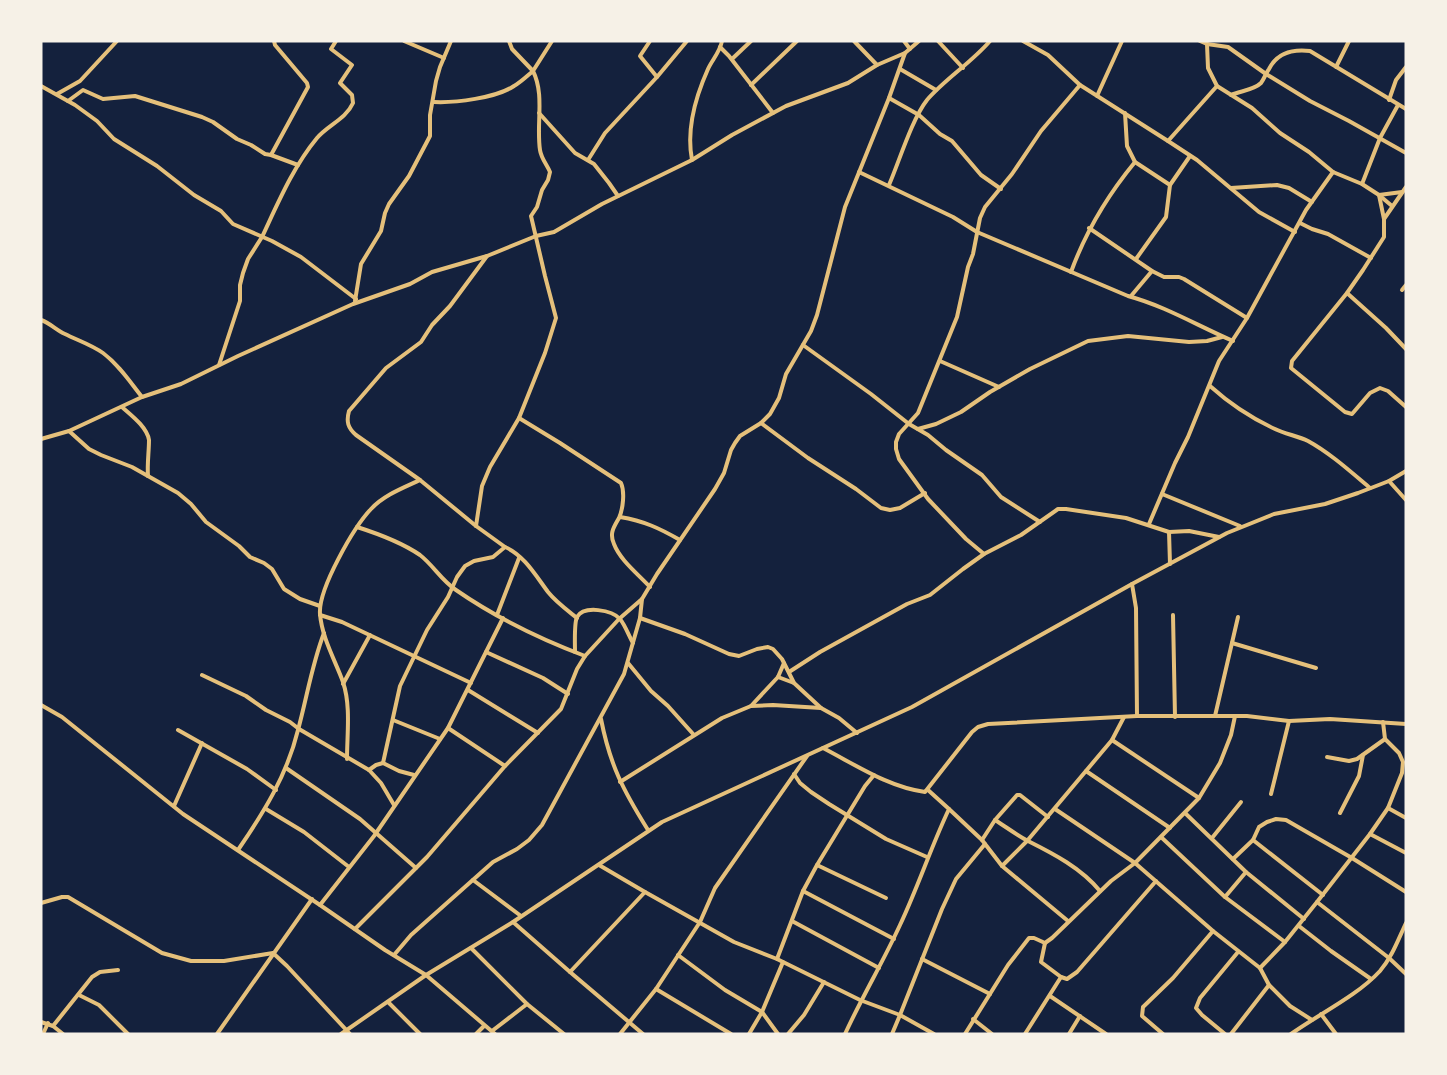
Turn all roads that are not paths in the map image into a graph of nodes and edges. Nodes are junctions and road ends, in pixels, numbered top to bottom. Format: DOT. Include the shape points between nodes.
graph roads {
  1 [pos="117,41"];
  2 [pos="274,41"];
  3 [pos="336,41"];
  4 [pos="404,41"];
  5 [pos="452,41"];
  6 [pos="509,41"];
  7 [pos="552,41"];
  8 [pos="650,41"];
  9 [pos="688,41"];
  10 [pos="722,41"];
  11 [pos="751,41"];
  12 [pos="797,41"];
  13 [pos="854,41"];
  14 [pos="904,41"];
  15 [pos="919,41"];
  16 [pos="938,41"];
  17 [pos="990,41"];
  18 [pos="1023,41"];
  19 [pos="1122,41"];
  20 [pos="1200,41"];
  21 [pos="1349,41"];
  22 [pos="1207,44"];
  23 [pos="720,47"];
  24 [pos="910,49"];
  25 [pos="905,53"];
  26 [pos="444,58"];
  27 [pos="732,59"];
  28 [pos="877,65"];
  29 [pos="1406,66"];
  30 [pos="1336,67"];
  31 [pos="963,68"];
  32 [pos="900,69"];
  33 [pos="533,71"];
  34 [pos="1266,74"];
  35 [pos="658,77"];
  36 [pos="80,81"];
  37 [pos="751,84"];
  38 [pos="1080,85"];
  39 [pos="41,86"];
  40 [pos="1217,86"];
  41 [pos="83,90"];
  42 [pos="936,90"];
  43 [pos="57,94"];
  44 [pos="1231,95"];
  45 [pos="1098,96"];
  46 [pos="889,98"];
  47 [pos="1389,100"];
  48 [pos="68,101"];
  49 [pos="434,102"];
  50 [pos="1398,105"];
  51 [pos="1406,109"];
  52 [pos="539,113"];
  53 [pos="773,113"];
  54 [pos="1125,113"];
  55 [pos="919,115"];
  56 [pos="1380,138"];
  57 [pos="1168,140"];
  58 [pos="1406,153"];
  59 [pos="271,155"];
  60 [pos="1190,156"];
  61 [pos="588,160"];
  62 [pos="692,160"];
  63 [pos="1134,162"];
  64 [pos="298,165"];
  65 [pos="859,172"];
  66 [pos="1333,172"];
  67 [pos="1362,184"];
  68 [pos="889,185"];
  69 [pos="1170,185"];
  70 [pos="1406,187"];
  71 [pos="1231,188"];
  72 [pos="1001,189"];
  73 [pos="1402,192"];
  74 [pos="1379,195"];
  75 [pos="618,196"];
  76 [pos="1312,202"];
  77 [pos="1392,206"];
  78 [pos="1384,218"];
  79 [pos="1300,223"];
  80 [pos="1090,228"];
  81 [pos="977,232"];
  82 [pos="1295,232"];
  83 [pos="262,236"];
  84 [pos="536,236"];
  85 [pos="487,256"];
  86 [pos="1371,258"];
  87 [pos="1136,259"];
  88 [pos="1152,271"];
  89 [pos="1071,272"];
  90 [pos="1406,285"];
  91 [pos="1402,290"];
  92 [pos="1347,293"];
  93 [pos="1131,296"];
  94 [pos="356,299"];
  95 [pos="352,304"];
  96 [pos="1247,318"];
  97 [pos="41,320"];
  98 [pos="1224,337"];
  99 [pos="1233,341"];
  100 [pos="803,345"];
  101 [pos="1406,349"];
  102 [pos="940,361"];
  103 [pos="220,364"];
  104 [pos="1210,386"];
  105 [pos="999,387"];
  106 [pos="142,397"];
  107 [pos="122,407"];
  108 [pos="1406,407"];
  109 [pos="519,418"];
  110 [pos="761,423"];
  111 [pos="909,424"];
  112 [pos="918,429"];
  113 [pos="69,431"];
  114 [pos="41,439"];
  115 [pos="1406,471"];
  116 [pos="148,476"];
  117 [pos="420,480"];
  118 [pos="1390,481"];
  119 [pos="1370,488"];
  120 [pos="925,494"];
  121 [pos="1162,494"];
  122 [pos="1406,500"];
  123 [pos="620,517"];
  124 [pos="1040,522"];
  125 [pos="1149,524"];
  126 [pos="476,526"];
  127 [pos="357,527"];
  128 [pos="1241,527"];
  129 [pos="1169,532"];
  130 [pos="1219,537"];
  131 [pos="680,540"];
  132 [pos="505,547"];
  133 [pos="984,554"];
  134 [pos="519,558"];
  135 [pos="1170,564"];
  136 [pos="1132,584"];
  137 [pos="650,586"];
  138 [pos="453,588"];
  139 [pos="642,599"];
  140 [pos="320,606"];
  141 [pos="320,615"];
  142 [pos="497,615"];
  143 [pos="1173,615"];
  144 [pos="1238,617"];
  145 [pos="502,618"];
  146 [pos="576,618"];
  147 [pos="640,618"];
  148 [pos="619,619"];
  149 [pos="324,633"];
  150 [pos="370,636"];
  151 [pos="633,643"];
  152 [pos="1232,643"];
  153 [pos="486,652"];
  154 [pos="575,652"];
  155 [pos="585,656"];
  156 [pos="413,657"];
  157 [pos="628,663"];
  158 [pos="784,663"];
  159 [pos="1316,668"];
  160 [pos="789,672"];
  161 [pos="202,675"];
  162 [pos="778,677"];
  163 [pos="471,683"];
  164 [pos="794,683"];
  165 [pos="343,684"];
  166 [pos="468,690"];
  167 [pos="568,694"];
  168 [pos="41,705"];
  169 [pos="751,706"];
  170 [pos="821,708"];
  171 [pos="1137,716"];
  172 [pos="1215,716"];
  173 [pos="1235,716"];
  174 [pos="1124,717"];
  175 [pos="1175,717"];
  176 [pos="601,719"];
  177 [pos="393,720"];
  178 [pos="1289,721"];
  179 [pos="1383,722"];
  180 [pos="1406,724"];
  181 [pos="448,728"];
  182 [pos="299,729"];
  183 [pos="178,730"];
  184 [pos="538,732"];
  185 [pos="857,733"];
  186 [pos="694,735"];
  187 [pos="440,739"];
  188 [pos="1386,739"];
  189 [pos="1112,740"];
  190 [pos="202,743"];
  191 [pos="823,748"];
  192 [pos="808,755"];
  193 [pos="1363,755"];
  194 [pos="1327,757"];
  195 [pos="347,759"];
  196 [pos="383,763"];
  197 [pos="505,766"];
  198 [pos="286,768"];
  199 [pos="368,770"];
  200 [pos="1086,771"];
  201 [pos="794,774"];
  202 [pos="1404,774"];
  203 [pos="414,775"];
  204 [pos="874,775"];
  205 [pos="620,782"];
  206 [pos="276,790"];
  207 [pos="928,790"];
  208 [pos="1271,794"];
  209 [pos="1199,798"];
  210 [pos="1241,802"];
  211 [pos="394,805"];
  212 [pos="174,806"];
  213 [pos="1388,808"];
  214 [pos="266,809"];
  215 [pos="950,809"];
  216 [pos="1055,809"];
  217 [pos="1185,813"];
  218 [pos="1340,813"];
  219 [pos="847,815"];
  220 [pos="1048,817"];
  221 [pos="1406,818"];
  222 [pos="995,820"];
  223 [pos="1170,828"];
  224 [pos="648,830"];
  225 [pos="376,832"];
  226 [pos="1370,834"];
  227 [pos="1162,837"];
  228 [pos="1212,838"];
  229 [pos="982,840"];
  230 [pos="1253,840"];
  231 [pos="1027,841"];
  232 [pos="985,844"];
  233 [pos="238,850"];
  234 [pos="1406,853"];
  235 [pos="927,857"];
  236 [pos="1352,858"];
  237 [pos="1233,860"];
  238 [pos="1135,863"];
  239 [pos="599,865"];
  240 [pos="817,865"];
  241 [pos="1002,866"];
  242 [pos="350,867"];
  243 [pos="416,868"];
  244 [pos="1246,872"];
  245 [pos="474,880"];
  246 [pos="1156,881"];
  247 [pos="803,891"];
  248 [pos="1100,891"];
  249 [pos="645,892"];
  250 [pos="1406,892"];
  251 [pos="1323,895"];
  252 [pos="1225,897"];
  253 [pos="886,898"];
  254 [pos="312,899"];
  255 [pos="1317,902"];
  256 [pos="41,903"];
  257 [pos="320,904"];
  258 [pos="521,916"];
  259 [pos="1304,919"];
  260 [pos="792,921"];
  261 [pos="1068,921"];
  262 [pos="514,922"];
  263 [pos="700,922"];
  264 [pos="1406,923"];
  265 [pos="1299,926"];
  266 [pos="355,929"];
  267 [pos="1405,929"];
  268 [pos="1213,931"];
  269 [pos="894,938"];
  270 [pos="1285,942"];
  271 [pos="1045,943"];
  272 [pos="471,948"];
  273 [pos="1238,952"];
  274 [pos="273,953"];
  275 [pos="394,955"];
  276 [pos="678,955"];
  277 [pos="1389,958"];
  278 [pos="777,959"];
  279 [pos="922,959"];
  280 [pos="783,962"];
  281 [pos="879,968"];
  282 [pos="1260,968"];
  283 [pos="118,970"];
  284 [pos="570,972"];
  285 [pos="1406,974"];
  286 [pos="426,975"];
  287 [pos="1061,978"];
  288 [pos="1371,979"];
  289 [pos="824,982"];
  290 [pos="1269,985"];
  291 [pos="656,989"];
  292 [pos="990,994"];
  293 [pos="79,995"];
  294 [pos="1050,996"];
  295 [pos="860,1000"];
  296 [pos="388,1002"];
  297 [pos="527,1004"];
  298 [pos="762,1012"];
  299 [pos="1321,1014"];
  300 [pos="900,1015"];
  301 [pos="1080,1016"];
  302 [pos="973,1020"];
  303 [pos="1312,1020"];
  304 [pos="41,1022"];
  305 [pos="628,1022"];
  306 [pos="48,1023"];
  307 [pos="53,1026"];
  308 [pos="484,1026"];
  309 [pos="346,1030"];
  310 [pos="493,1033"];
  311 [pos="43,1034"];
  312 [pos="63,1034"];
  313 [pos="128,1034"];
  314 [pos="217,1034"];
  315 [pos="341,1034"];
  316 [pos="350,1034"];
  317 [pos="420,1034"];
  318 [pos="476,1034"];
  319 [pos="564,1034"];
  320 [pos="620,1034"];
  321 [pos="643,1034"];
  322 [pos="731,1034"];
  323 [pos="749,1034"];
  324 [pos="778,1034"];
  325 [pos="788,1034"];
  326 [pos="845,1034"];
  327 [pos="892,1034"];
  328 [pos="934,1034"];
  329 [pos="965,1034"];
  330 [pos="992,1034"];
  331 [pos="1025,1034"];
  332 [pos="1069,1034"];
  333 [pos="1106,1034"];
  334 [pos="1163,1034"];
  335 [pos="1225,1034"];
  336 [pos="1231,1034"];
  337 [pos="1291,1034"];
  338 [pos="1336,1034"];
  1 -- 36 [label="street"];
  2 -- 59 [label="street" via="308,87"];
  3 -- 64 [label="street" via="331,49 352,65 340,83 352,95 353,103 318,137"];
  4 -- 26 [label="street"];
  5 -- 26 [label="street"];
  6 -- 33 [label="street" via="512,49"];
  7 -- 33 [label="street"];
  8 -- 35 [label="street" via="640,56"];
  9 -- 35 [label="street"];
  10 -- 23 [label="street"];
  11 -- 27 [label="street"];
  12 -- 37 [label="street"];
  13 -- 28 [label="street"];
  14 -- 24 [label="street"];
  15 -- 24 [label="street"];
  16 -- 31 [label="street"];
  17 -- 31 [label="street"];
  18 -- 38 [label="street" via="1048,55"];
  19 -- 45 [label="street"];
  20 -- 22 [label="street"];
  21 -- 30 [label="street"];
  22 -- 34 [label="street" via="1228,47"];
  22 -- 40 [label="street" via="1208,68"];
  23 -- 27 [label="street"];
  23 -- 62 [label="street" via="708,69 689,127"];
  24 -- 25 [label="street"];
  25 -- 28 [label="street"];
  25 -- 32 [label="street"];
  26 -- 49 [label="street"];
  27 -- 37 [label="street"];
  28 -- 53 [label="street" via="848,83"];
  29 -- 47 [label="street" via="1396,80"];
  30 -- 34 [label="street" via="1310,51 1300,50 1286,52 1275,60"];
  30 -- 47 [label="street"];
  31 -- 42 [label="street"];
  32 -- 42 [label="street"];
  32 -- 46 [label="street"];
  33 -- 49 [label="street" via="514,86 481,99"];
  33 -- 52 [label="street" via="539,92"];
  34 -- 44 [label="street" via="1261,83"];
  34 -- 56 [label="street"];
  35 -- 61 [label="street" via="605,133"];
  36 -- 41 [label="street"];
  36 -- 43 [label="street"];
  37 -- 53 [label="street"];
  38 -- 45 [label="street"];
  38 -- 72 [label="street" via="1041,131"];
  39 -- 43 [label="street"];
  40 -- 44 [label="street"];
  40 -- 57 [label="street"];
  41 -- 48 [label="street"];
  41 -- 59 [label="street" via="103,99 135,96 202,117"];
  42 -- 55 [label="street"];
  43 -- 48 [label="street"];
  44 -- 66 [label="street"];
  45 -- 54 [label="street"];
  46 -- 55 [label="street"];
  46 -- 65 [label="street"];
  47 -- 50 [label="street"];
  48 -- 83 [label="street" via="114,139 221,211 233,224"];
  49 -- 94 [label="street" via="430,136 385,213 382,231 361,264"];
  50 -- 51 [label="street"];
  50 -- 56 [label="street"];
  52 -- 61 [label="street" via="568,146"];
  52 -- 84 [label="street" via="540,153 550,176 531,216"];
  53 -- 62 [label="street"];
  54 -- 57 [label="street"];
  54 -- 63 [label="street" via="1127,146"];
  55 -- 68 [label="street"];
  55 -- 72 [label="street" via="952,140 981,175"];
  56 -- 58 [label="street"];
  56 -- 67 [label="street"];
  57 -- 60 [label="street"];
  59 -- 64 [label="street"];
  60 -- 69 [label="street"];
  60 -- 71 [label="street"];
  61 -- 75 [label="street"];
  62 -- 75 [label="street"];
  63 -- 69 [label="street"];
  63 -- 80 [label="street"];
  64 -- 83 [label="street"];
  65 -- 68 [label="street"];
  65 -- 100 [label="street" via="840,225 817,315"];
  66 -- 67 [label="street"];
  66 -- 76 [label="street"];
  67 -- 74 [label="street"];
  68 -- 81 [label="street" via="953,216"];
  69 -- 87 [label="street" via="1166,217"];
  70 -- 73 [label="street"];
  71 -- 76 [label="street" via="1277,184"];
  71 -- 82 [label="street" via="1259,212"];
  72 -- 81 [label="street" via="985,207"];
  73 -- 74 [label="street"];
  73 -- 77 [label="street"];
  74 -- 77 [label="street"];
  74 -- 78 [label="street"];
  75 -- 84 [label="street" via="554,232"];
  76 -- 79 [label="street"];
  77 -- 78 [label="street"];
  78 -- 86 [label="street" via="1384,238"];
  79 -- 82 [label="street"];
  79 -- 86 [label="street" via="1328,234"];
  80 -- 87 [label="street"];
  80 -- 89 [label="street"];
  81 -- 89 [label="street"];
  81 -- 102 [label="street" via="957,317"];
  82 -- 96 [label="street"];
  83 -- 94 [label="street" via="301,257"];
  83 -- 103 [label="street" via="243,273 240,301"];
  84 -- 85 [label="street"];
  84 -- 109 [label="street" via="556,318"];
  85 -- 95 [label="street" via="432,272 410,284"];
  85 -- 117 [label="street" via="421,342 386,368 349,411 350,430"];
  86 -- 92 [label="street"];
  87 -- 88 [label="street"];
  88 -- 93 [label="street"];
  88 -- 96 [label="street" via="1164,277 1184,279"];
  89 -- 93 [label="street"];
  90 -- 91 [label="street"];
  92 -- 101 [label="street"];
  92 -- 108 [label="street" via="1292,361 1291,368 1345,412 1352,414 1370,393 1380,388"];
  93 -- 98 [label="street"];
  94 -- 95 [label="street"];
  95 -- 103 [label="street"];
  96 -- 99 [label="street"];
  97 -- 106 [label="street" via="101,352 119,367"];
  98 -- 99 [label="street"];
  98 -- 105 [label="street" via="1179,341 1128,336 1088,341"];
  99 -- 104 [label="street" via="1219,362"];
  100 -- 110 [label="street" via="786,374 775,406"];
  100 -- 111 [label="street"];
  102 -- 105 [label="street"];
  102 -- 111 [label="street" via="918,413"];
  103 -- 106 [label="street" via="181,384"];
  104 -- 119 [label="street" via="1250,416 1276,430 1308,441"];
  104 -- 121 [label="street"];
  105 -- 112 [label="street" via="960,412"];
  106 -- 107 [label="street"];
  107 -- 113 [label="street"];
  107 -- 116 [label="street" via="149,439"];
  109 -- 123 [label="street" via="622,483"];
  109 -- 126 [label="street" via="482,486"];
  110 -- 120 [label="street" via="881,508 900,508"];
  110 -- 131 [label="street" via="735,443 724,473"];
  111 -- 112 [label="street"];
  111 -- 120 [label="street" via="899,434 896,450"];
  112 -- 124 [label="street" via="982,475 1001,496"];
  113 -- 114 [label="street"];
  113 -- 116 [label="street" via="89,449"];
  115 -- 118 [label="street"];
  116 -- 140 [label="street" via="178,493 206,522 250,557 272,569 284,589"];
  117 -- 126 [label="street"];
  117 -- 127 [label="street" via="387,496 371,508"];
  118 -- 119 [label="street"];
  118 -- 122 [label="street"];
  119 -- 128 [label="street" via="1325,504 1274,514"];
  120 -- 133 [label="street"];
  121 -- 125 [label="street"];
  121 -- 128 [label="street"];
  123 -- 131 [label="street" via="647,523"];
  123 -- 137 [label="street" via="611,535 614,545"];
  124 -- 125 [label="street" via="1058,509 1066,509"];
  124 -- 133 [label="street"];
  125 -- 129 [label="street"];
  126 -- 132 [label="street"];
  127 -- 138 [label="street" via="420,555"];
  127 -- 140 [label="street" via="331,575"];
  128 -- 130 [label="street"];
  129 -- 130 [label="street"];
  129 -- 135 [label="street"];
  130 -- 135 [label="street"];
  131 -- 137 [label="street"];
  132 -- 134 [label="street"];
  132 -- 138 [label="street" via="493,557 465,566"];
  133 -- 160 [label="street" via="930,596 907,604"];
  134 -- 142 [label="street"];
  134 -- 146 [label="street" via="554,599"];
  135 -- 136 [label="street"];
  136 -- 171 [label="street" via="1136,608"];
  136 -- 185 [label="street" via="912,707"];
  137 -- 139 [label="street"];
  138 -- 142 [label="street"];
  138 -- 156 [label="street"];
  139 -- 147 [label="street"];
  139 -- 148 [label="street"];
  140 -- 141 [label="street"];
  141 -- 149 [label="street"];
  141 -- 150 [label="street"];
  142 -- 145 [label="street"];
  143 -- 175 [label="street"];
  144 -- 152 [label="street"];
  145 -- 153 [label="street"];
  145 -- 154 [label="street"];
  146 -- 148 [label="street" via="590,610 603,610"];
  146 -- 154 [label="street"];
  147 -- 151 [label="street"];
  147 -- 158 [label="street" via="729,654 738,656 768,647 778,653"];
  148 -- 151 [label="street"];
  148 -- 155 [label="street"];
  149 -- 165 [label="street"];
  149 -- 182 [label="street"];
  150 -- 156 [label="street"];
  150 -- 165 [label="street"];
  151 -- 157 [label="street"];
  152 -- 159 [label="street"];
  152 -- 172 [label="street"];
  153 -- 163 [label="street"];
  153 -- 167 [label="street" via="543,678"];
  154 -- 155 [label="street"];
  155 -- 167 [label="street"];
  156 -- 163 [label="street"];
  156 -- 177 [label="street" via="400,686"];
  157 -- 176 [label="street"];
  157 -- 186 [label="street"];
  158 -- 160 [label="street"];
  158 -- 162 [label="street"];
  160 -- 164 [label="street"];
  161 -- 182 [label="street" via="246,696"];
  162 -- 164 [label="street"];
  162 -- 169 [label="street"];
  163 -- 166 [label="street"];
  164 -- 170 [label="street"];
  165 -- 195 [label="street" via="347,707"];
  166 -- 181 [label="street"];
  166 -- 184 [label="street"];
  167 -- 184 [label="street" via="561,709"];
  168 -- 212 [label="street" via="62,716"];
  169 -- 170 [label="street"];
  169 -- 186 [label="street"];
  170 -- 185 [label="street"];
  171 -- 174 [label="street"];
  171 -- 175 [label="street"];
  172 -- 173 [label="street"];
  172 -- 175 [label="street"];
  173 -- 178 [label="street"];
  173 -- 209 [label="street" via="1220,763"];
  174 -- 189 [label="street"];
  174 -- 207 [label="street" via="978,727"];
  176 -- 205 [label="street"];
  176 -- 245 [label="street" via="542,825 529,840 493,862"];
  177 -- 187 [label="street"];
  177 -- 196 [label="street"];
  178 -- 179 [label="street"];
  178 -- 208 [label="street"];
  179 -- 180 [label="street"];
  179 -- 188 [label="street"];
  181 -- 187 [label="street"];
  181 -- 197 [label="street"];
  182 -- 195 [label="street"];
  182 -- 198 [label="street"];
  183 -- 190 [label="street"];
  184 -- 197 [label="street"];
  185 -- 191 [label="street"];
  186 -- 205 [label="street"];
  187 -- 203 [label="street"];
  188 -- 193 [label="street"];
  188 -- 202 [label="street" via="1399,754"];
  189 -- 200 [label="street"];
  189 -- 209 [label="street"];
  190 -- 206 [label="street"];
  190 -- 212 [label="street"];
  191 -- 192 [label="street"];
  191 -- 204 [label="street"];
  192 -- 201 [label="street"];
  192 -- 224 [label="street"];
  193 -- 194 [label="street" via="1349,761"];
  193 -- 218 [label="street" via="1359,776"];
  195 -- 199 [label="street"];
  196 -- 199 [label="street"];
  196 -- 203 [label="street"];
  197 -- 243 [label="street"];
  198 -- 206 [label="street"];
  198 -- 225 [label="street"];
  199 -- 211 [label="street" via="381,783"];
  200 -- 216 [label="street"];
  200 -- 223 [label="street"];
  201 -- 219 [label="street" via="811,792"];
  201 -- 263 [label="street" via="715,888"];
  202 -- 213 [label="street"];
  203 -- 211 [label="street"];
  204 -- 207 [label="street" via="902,788"];
  204 -- 219 [label="street"];
  205 -- 224 [label="street"];
  206 -- 214 [label="street"];
  207 -- 215 [label="street"];
  209 -- 217 [label="street"];
  210 -- 228 [label="street"];
  211 -- 225 [label="street"];
  212 -- 233 [label="street"];
  213 -- 221 [label="street"];
  213 -- 226 [label="street"];
  214 -- 233 [label="street"];
  214 -- 242 [label="street" via="304,832"];
  215 -- 229 [label="street"];
  215 -- 235 [label="street"];
  216 -- 220 [label="street"];
  216 -- 238 [label="street"];
  217 -- 223 [label="street"];
  217 -- 228 [label="street"];
  219 -- 235 [label="street" via="886,839"];
  219 -- 240 [label="street"];
  220 -- 222 [label="street" via="1017,795"];
  220 -- 231 [label="street"];
  222 -- 229 [label="street"];
  222 -- 231 [label="street"];
  223 -- 227 [label="street"];
  224 -- 239 [label="street"];
  225 -- 242 [label="street"];
  225 -- 243 [label="street"];
  226 -- 234 [label="street"];
  226 -- 236 [label="street"];
  227 -- 238 [label="street"];
  227 -- 252 [label="street"];
  228 -- 237 [label="street"];
  229 -- 232 [label="street"];
  230 -- 236 [label="street" via="1259,827 1267,822 1286,820"];
  230 -- 237 [label="street"];
  230 -- 251 [label="street"];
  231 -- 241 [label="street"];
  231 -- 248 [label="street" via="1067,862"];
  232 -- 241 [label="street"];
  232 -- 279 [label="street" via="956,879"];
  233 -- 254 [label="street"];
  235 -- 269 [label="street"];
  236 -- 250 [label="street"];
  236 -- 251 [label="street"];
  237 -- 244 [label="street"];
  238 -- 246 [label="street"];
  238 -- 248 [label="street"];
  239 -- 249 [label="street"];
  239 -- 258 [label="street"];
  240 -- 247 [label="street"];
  240 -- 253 [label="street"];
  241 -- 261 [label="street"];
  242 -- 257 [label="street"];
  243 -- 266 [label="street"];
  244 -- 252 [label="street"];
  244 -- 259 [label="street"];
  245 -- 258 [label="street"];
  245 -- 275 [label="street"];
  246 -- 268 [label="street"];
  246 -- 287 [label="street" via="1077,972 1067,979"];
  247 -- 260 [label="street"];
  247 -- 269 [label="street"];
  248 -- 261 [label="street"];
  249 -- 263 [label="street"];
  249 -- 284 [label="street"];
  251 -- 255 [label="street"];
  252 -- 270 [label="street"];
  254 -- 257 [label="street"];
  254 -- 274 [label="street"];
  255 -- 259 [label="street"];
  255 -- 277 [label="street"];
  256 -- 274 [label="street" via="62,897 74,899 162,953 191,961 224,961"];
  257 -- 266 [label="street"];
  258 -- 262 [label="street"];
  259 -- 265 [label="street"];
  260 -- 278 [label="street"];
  260 -- 281 [label="street"];
  261 -- 271 [label="street"];
  262 -- 272 [label="street"];
  262 -- 284 [label="street"];
  263 -- 276 [label="street"];
  263 -- 278 [label="street" via="734,942"];
  264 -- 267 [label="street"];
  265 -- 270 [label="street"];
  265 -- 288 [label="street"];
  266 -- 275 [label="street"];
  267 -- 277 [label="street"];
  268 -- 273 [label="street"];
  268 -- 334 [label="street" via="1143,1007 1142,1016"];
  269 -- 281 [label="street"];
  270 -- 282 [label="street"];
  271 -- 287 [label="street" via="1041,962"];
  271 -- 292 [label="street" via="1029,938"];
  272 -- 286 [label="street"];
  272 -- 297 [label="street"];
  273 -- 282 [label="street"];
  273 -- 335 [label="street" via="1200,998 1196,1008"];
  274 -- 309 [label="street"];
  274 -- 314 [label="street"];
  275 -- 286 [label="street"];
  276 -- 291 [label="street"];
  276 -- 298 [label="street" via="725,990"];
  277 -- 285 [label="street"];
  277 -- 288 [label="street"];
  278 -- 280 [label="street"];
  279 -- 292 [label="street"];
  279 -- 300 [label="street"];
  280 -- 289 [label="street"];
  280 -- 298 [label="street"];
  281 -- 295 [label="street"];
  282 -- 290 [label="street"];
  283 -- 293 [label="street" via="100,972"];
  284 -- 305 [label="street"];
  286 -- 296 [label="street"];
  286 -- 308 [label="street"];
  287 -- 294 [label="street"];
  288 -- 299 [label="street"];
  289 -- 295 [label="street"];
  289 -- 325 [label="street"];
  290 -- 303 [label="street" via="1290,1006"];
  290 -- 336 [label="street"];
  291 -- 305 [label="street"];
  291 -- 322 [label="street"];
  292 -- 302 [label="street"];
  293 -- 307 [label="street"];
  293 -- 313 [label="street" via="99,1005"];
  294 -- 301 [label="street"];
  294 -- 331 [label="street"];
  295 -- 300 [label="street"];
  295 -- 326 [label="street"];
  296 -- 309 [label="street"];
  296 -- 317 [label="street"];
  297 -- 310 [label="street"];
  297 -- 319 [label="street"];
  298 -- 323 [label="street"];
  298 -- 324 [label="street"];
  299 -- 303 [label="street"];
  299 -- 338 [label="street"];
  300 -- 327 [label="street"];
  300 -- 328 [label="street"];
  301 -- 332 [label="street"];
  301 -- 333 [label="street"];
  302 -- 329 [label="street"];
  302 -- 330 [label="street"];
  303 -- 337 [label="street"];
  304 -- 306 [label="street"];
  305 -- 320 [label="street"];
  305 -- 321 [label="street"];
  306 -- 307 [label="street"];
  306 -- 311 [label="street"];
  307 -- 312 [label="street"];
  308 -- 310 [label="street"];
  308 -- 318 [label="street"];
  309 -- 315 [label="street"];
  309 -- 316 [label="street"];
}
